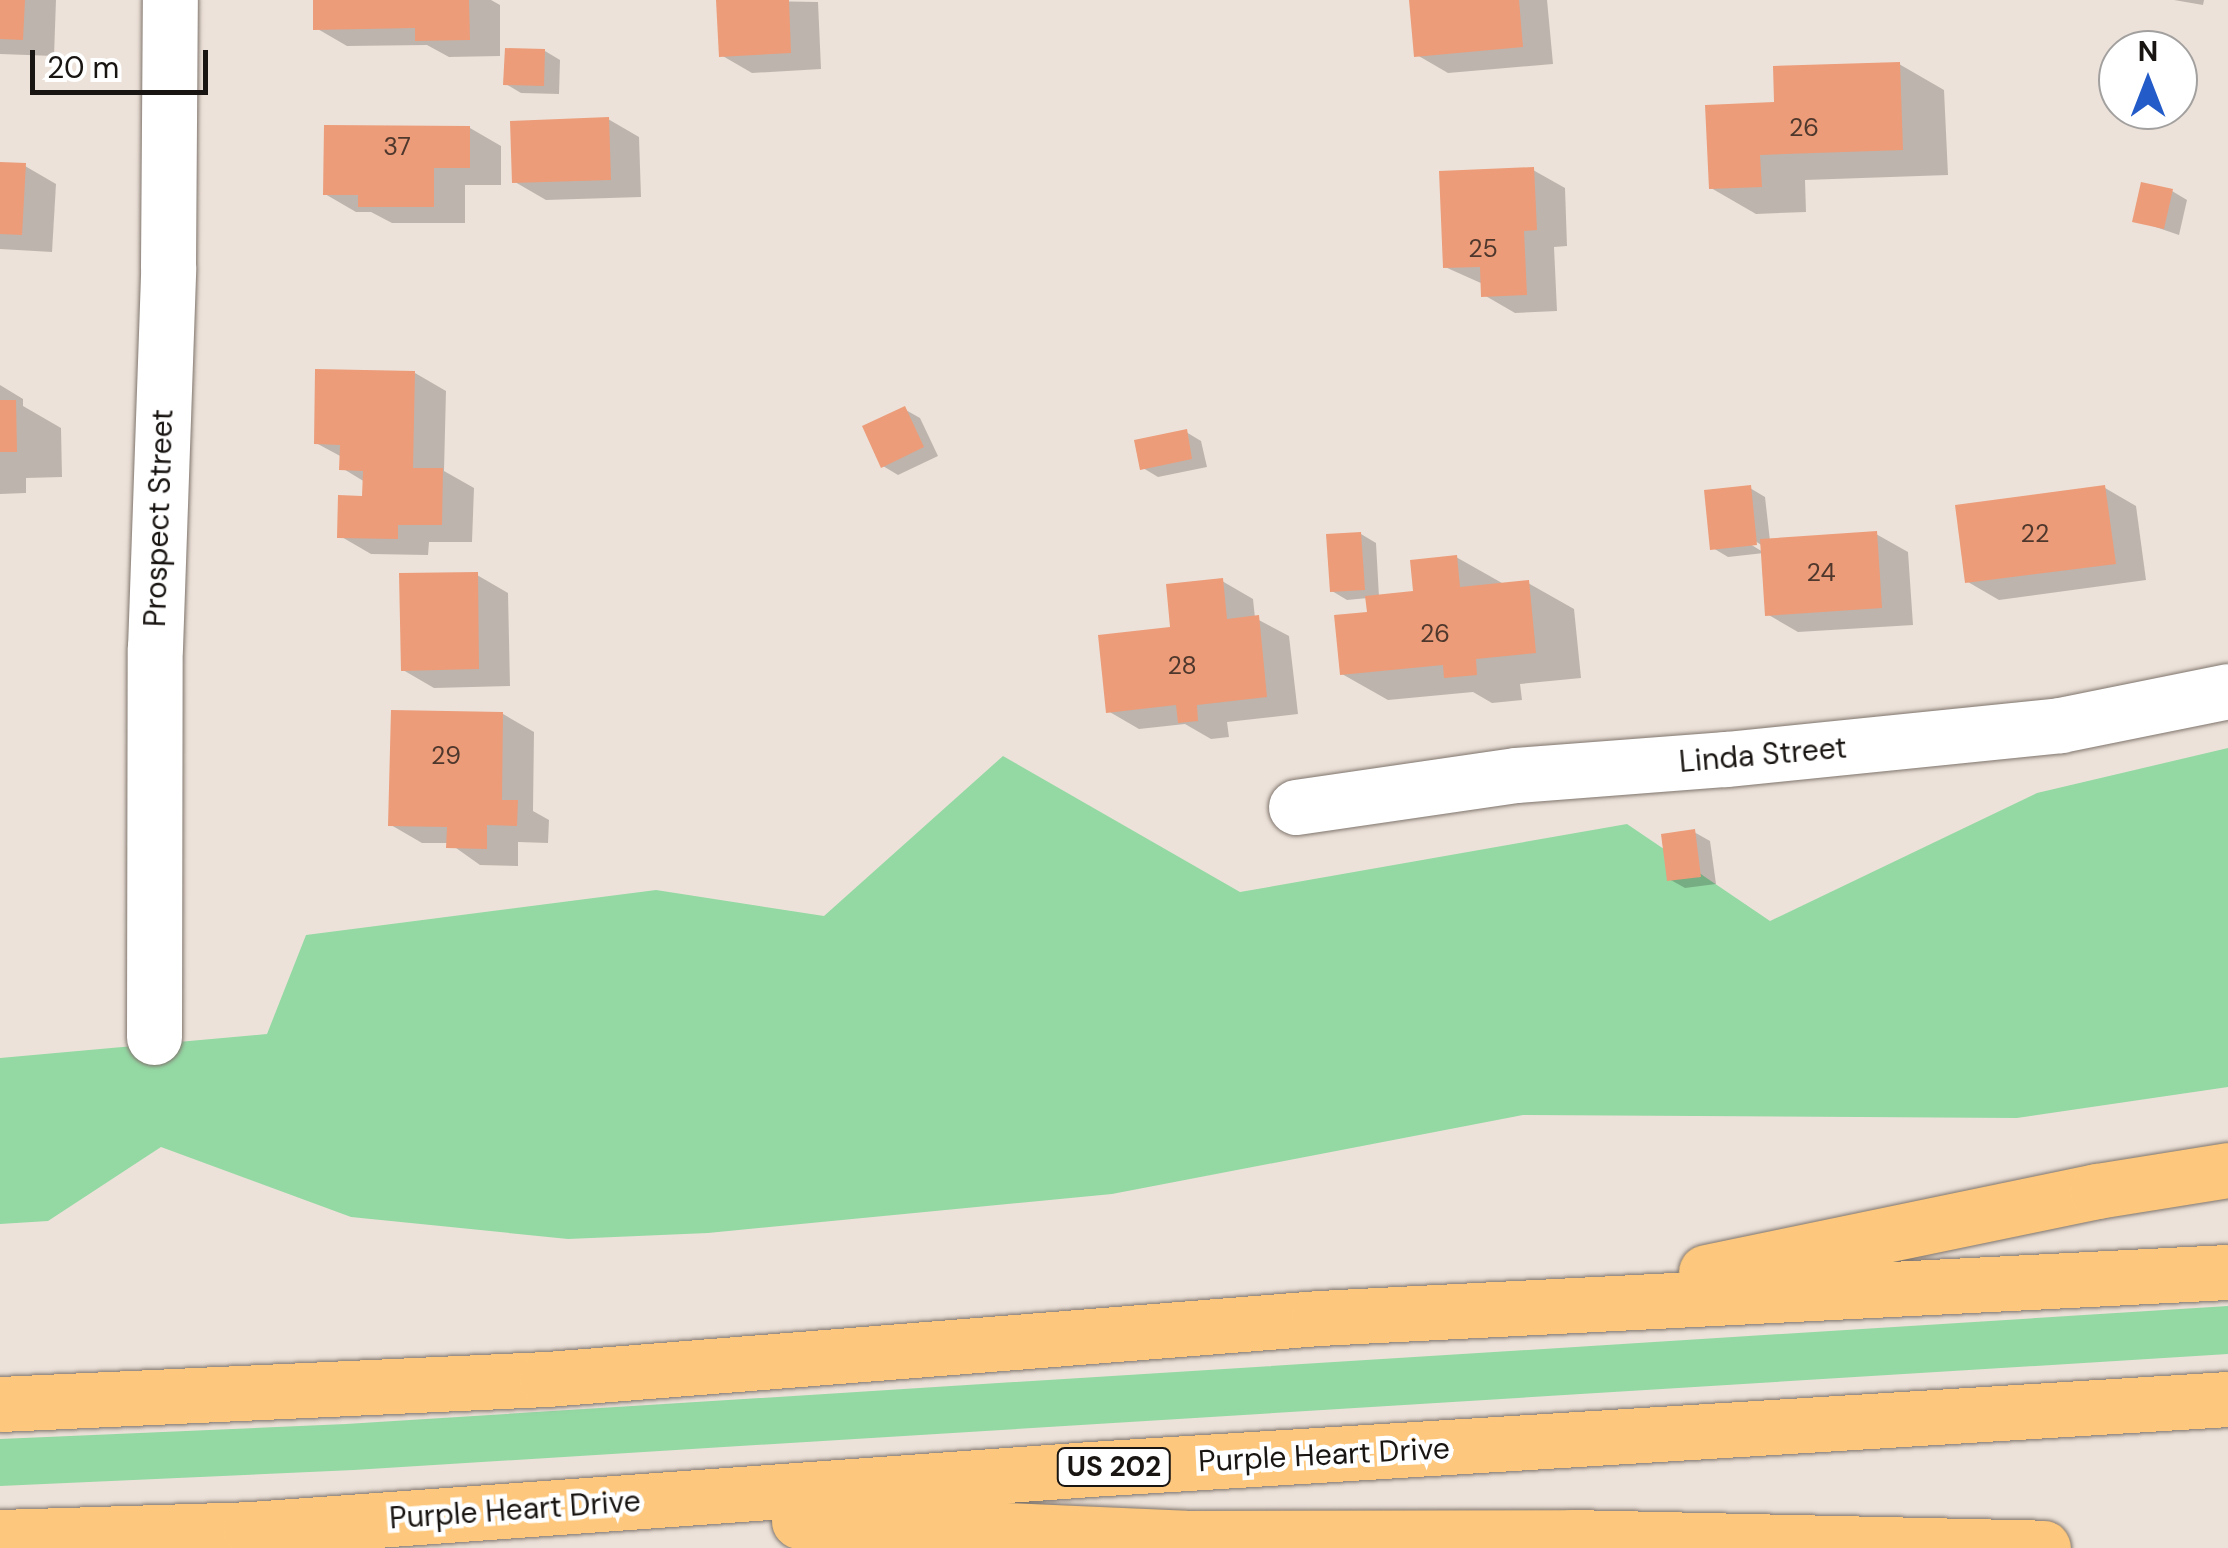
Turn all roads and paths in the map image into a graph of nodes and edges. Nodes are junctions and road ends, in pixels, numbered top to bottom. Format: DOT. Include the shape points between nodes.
graph roads {
  1 [pos="170,0"];
  2 [pos="2228,690"];
  3 [pos="1296,807"];
  4 [pos="154,1037"];
  5 [pos="2228,1170"];
  6 [pos="2228,1272"];
  7 [pos="1541,1308"];
  8 [pos="2228,1399"];
  9 [pos="0,1404"];
  10 [pos="486,1512"];
  11 [pos="0,1537"];
  12 [pos="2043,1548"];
  1 -- 4 [label="street, Prospect Street" via="154,648"];
  2 -- 3 [label="street, Linda Street" via="2060,725 1516,775"];
  5 -- 7 [label="main road" via="2078,1195"];
  6 -- 7 [label="main road"];
  7 -- 9 [label="main road" via="1319,1318 547,1379"];
  8 -- 10 [label="main road, Purple Heart Drive / US 202"];
  10 -- 11 [label="main road, Purple Heart Drive / US 202"];
  10 -- 12 [label="main road" via="1185,1538 1553,1537"];
}
